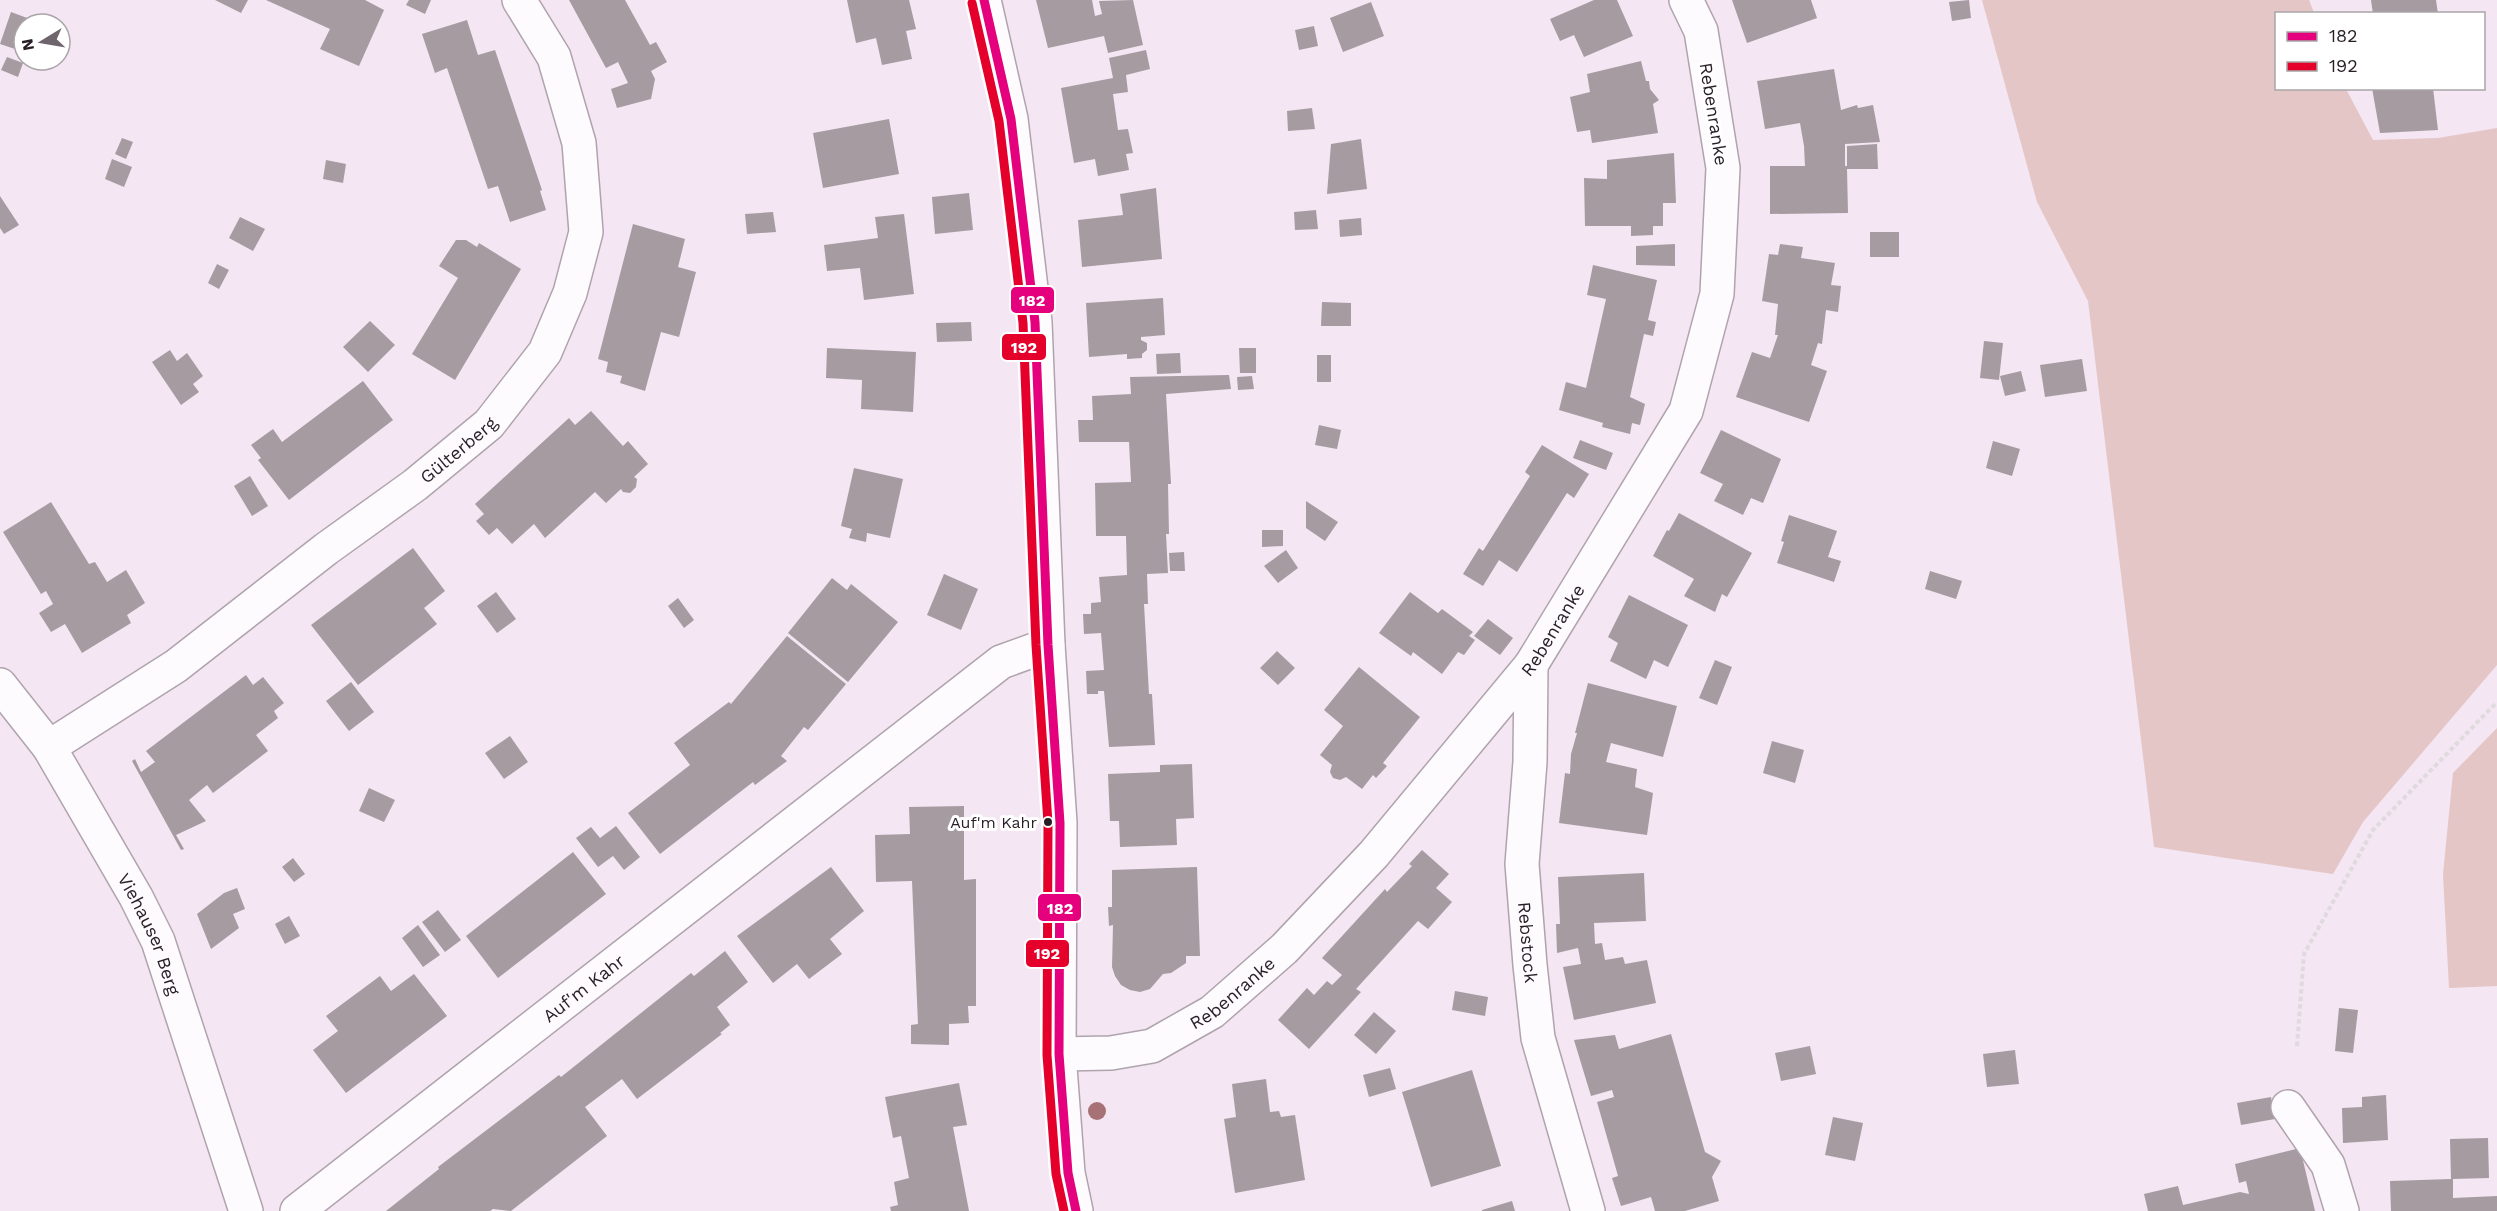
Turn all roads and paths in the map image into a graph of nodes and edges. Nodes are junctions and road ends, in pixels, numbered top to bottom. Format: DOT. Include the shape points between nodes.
graph roads {
  1 [pos="519,0"];
  2 [pos="984,0"];
  3 [pos="1686,0"];
  4 [pos="1048,645"];
  5 [pos="1531,665"];
  6 [pos="0,685"];
  7 [pos="2497,702"];
  8 [pos="49,747"];
  9 [pos="2297,1046"];
  10 [pos="1059,1054"];
  11 [pos="2288,1107"];
  12 [pos="246,1211"];
  13 [pos="297,1211"];
  14 [pos="1076,1211"];
  15 [pos="1588,1211"];
  16 [pos="2342,1211"];
  1 -- 8 [label="street, Gülterberg" via="554,57 579,143 586,232 570,292 545,352 489,424 415,484 176,666"];
  2 -- 4 [label="street" via="1011,119 1035,322"];
  3 -- 5 [label="street, Rebenranke" via="1701,31 1723,168 1717,294 1686,411"];
  4 -- 10 [label="street" via="1060,823"];
  4 -- 13 [label="street, Auf'm Kahr" via="1001,662"];
  5 -- 10 [label="street, Rebenranke" via="1374,854 1284,949 1212,1012 1152,1046 1111,1053"];
  5 -- 15 [label="street, Rebstock" via="1530,762 1522,864 1530,965 1538,1038"];
  6 -- 8 [label="street, Viehauser Berg"];
  7 -- 9 [label="path" via="2373,830 2304,954"];
  8 -- 12 [label="street, Viehauser Berg" via="158,941"];
  10 -- 14 [label="street" via="1068,1173"];
  11 -- 16 [label="street" via="2328,1165"];
}
